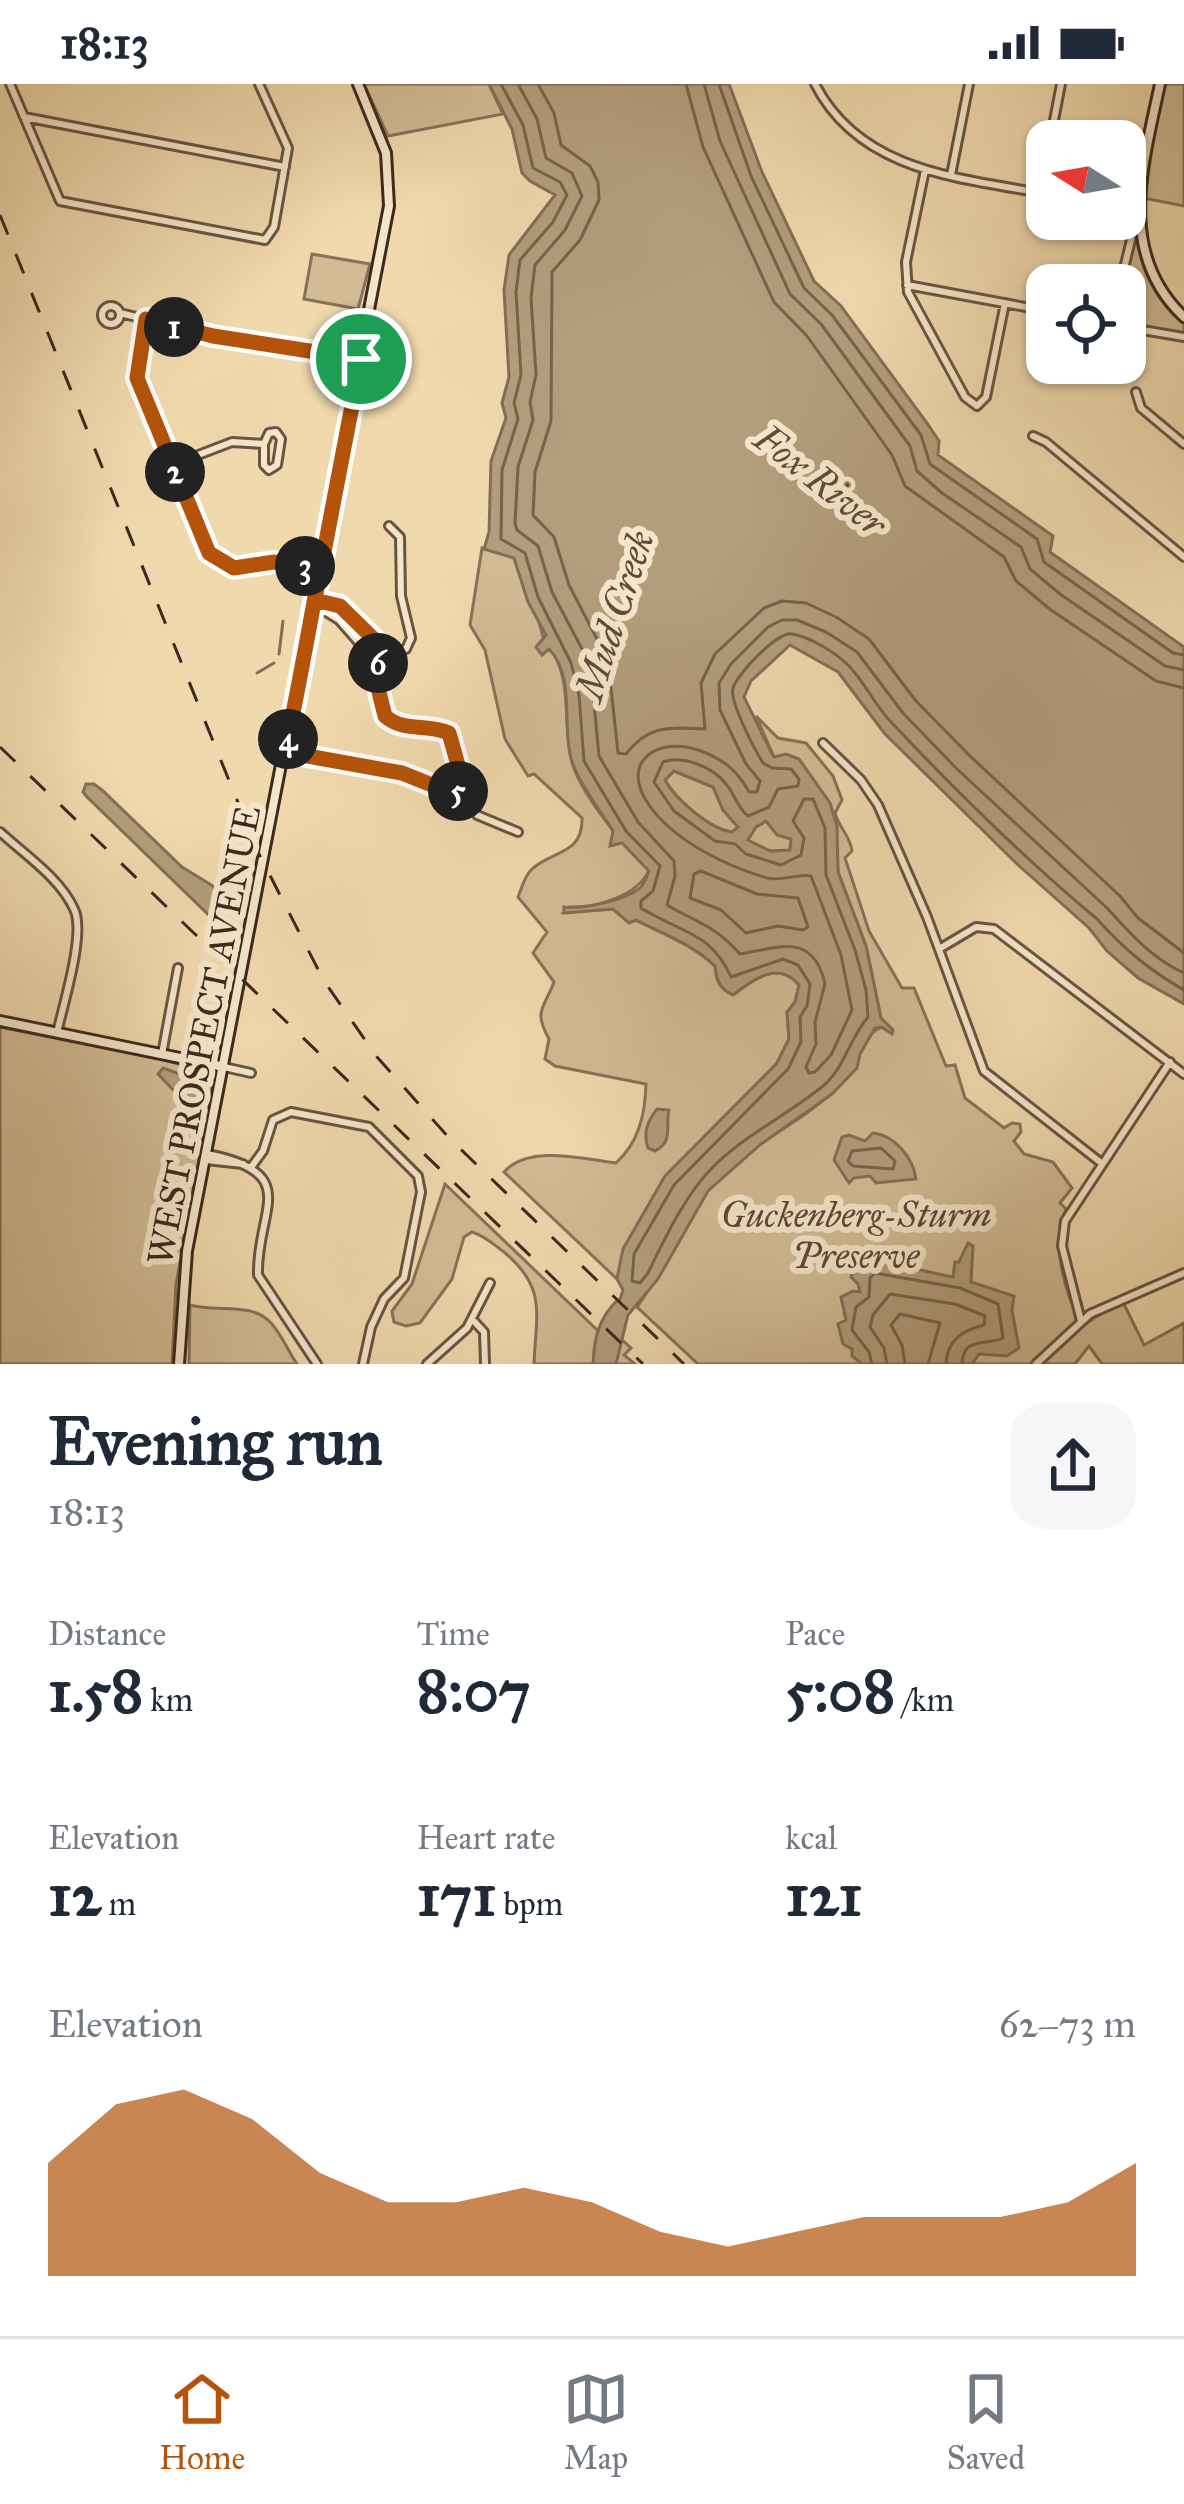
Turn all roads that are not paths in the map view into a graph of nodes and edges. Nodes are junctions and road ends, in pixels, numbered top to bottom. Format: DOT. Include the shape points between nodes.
graph roads {
  1 [pos="10,84"];
  2 [pos="260,84"];
  3 [pos="358,84"];
  4 [pos="814,84"];
  5 [pos="956,84"];
  6 [pos="1061,84"];
  7 [pos="1160,84"];
  8 [pos="969,86"];
  9 [pos="24,117"];
  10 [pos="1054,120"];
  11 [pos="1146,165"];
  12 [pos="285,167"];
  13 [pos="925,170"];
  14 [pos="951,176"];
  15 [pos="1026,191"];
  16 [pos="1142,240"];
  17 [pos="907,285"];
  18 [pos="1005,303"];
  19 [pos="1026,307"];
  20 [pos="120,313"];
  21 [pos="1184,317"];
  22 [pos="146,319"];
  23 [pos="1146,331"];
  24 [pos="1184,337"];
  25 [pos="361,359"];
  26 [pos="1136,392"];
  27 [pos="1033,436"];
  28 [pos="264,444"];
  29 [pos="1184,444"];
  30 [pos="172,465"];
  31 [pos="389,526"];
  32 [pos="1184,557"];
  33 [pos="320,569"];
  34 [pos="314,604"];
  35 [pos="384,654"];
  36 [pos="823,743"];
  37 [pos="285,752"];
  38 [pos="465,790"];
  39 [pos="0,832"];
  40 [pos="518,832"];
  41 [pos="939,949"];
  42 [pos="178,968"];
  43 [pos="0,1022"];
  44 [pos="57,1033"];
  45 [pos="161,1054"];
  46 [pos="1170,1062"];
  47 [pos="224,1067"];
  48 [pos="251,1072"];
  49 [pos="1184,1074"];
  50 [pos="207,1157"];
  51 [pos="1100,1162"];
  52 [pos="247,1165"];
  53 [pos="1184,1273"];
  54 [pos="490,1283"];
  55 [pos="472,1319"];
  56 [pos="1081,1322"];
  57 [pos="179,1364"];
  58 [pos="317,1364"];
  59 [pos="363,1364"];
  60 [pos="427,1364"];
  61 [pos="485,1364"];
  62 [pos="1036,1364"];
  1 -- 9 [label="street"];
  2 -- 12 [label="street" via="288,143"];
  3 -- 25 [label="main road, WEST PROSPECT AVENUE" via="381,138 390,189"];
  4 -- 13 [label="street" via="860,140"];
  5 -- 8 [label="street"];
  6 -- 10 [label="street"];
  7 -- 11 [label="main road"];
  8 -- 14 [label="street"];
  9 -- 12 [label="street"];
  9 -- 12 [label="street" via="60,201 268,239"];
  13 -- 14 [label="street"];
  13 -- 17 [label="street"];
  14 -- 15 [label="street"];
  16 -- 21 [label="main road" via="1151,275"];
  17 -- 18 [label="street"];
  17 -- 18 [label="street" via="965,397 981,405"];
  18 -- 19 [label="street"];
  20 -- 22 [label="street"];
  22 -- 25 [label="street"];
  22 -- 30 [label="street" via="137,378"];
  23 -- 24 [label="street"];
  25 -- 33 [label="main road, WEST PROSPECT AVENUE"];
  26 -- 29 [label="street" via="1141,409"];
  27 -- 32 [label="street"];
  28 -- 28 [label="street" via="264,465 272,470 280,435 269,433"];
  28 -- 30 [label="street" via="224,444"];
  30 -- 33 [label="street" via="218,561 241,569 274,562"];
  31 -- 35 [label="street" via="400,537 411,638 406,649"];
  33 -- 34 [label="main road, WEST PROSPECT AVENUE"];
  34 -- 35 [label="street" via="361,645"];
  34 -- 37 [label="main road, WEST PROSPECT AVENUE"];
  35 -- 38 [label="street" via="376,680 385,716 449,733"];
  36 -- 41 [label="street" via="874,796"];
  37 -- 38 [label="street"];
  37 -- 47 [label="main road, WEST PROSPECT AVENUE"];
  38 -- 40 [label="street" via="477,815"];
  39 -- 44 [label="street" via="76,912"];
  41 -- 46 [label="street" via="976,927 994,929"];
  41 -- 51 [label="street" via="984,1071"];
  42 -- 45 [label="street"];
  43 -- 44 [label="main road"];
  44 -- 45 [label="main road"];
  45 -- 47 [label="main road"];
  46 -- 49 [label="street"];
  46 -- 51 [label="street"];
  47 -- 48 [label="street"];
  47 -- 50 [label="main road, WEST PROSPECT AVENUE"];
  50 -- 52 [label="street"];
  50 -- 57 [label="main road, WEST PROSPECT AVENUE" via="183,1276"];
  51 -- 56 [label="street" via="1062,1231"];
  52 -- 58 [label="street" via="270,1197 258,1275"];
  52 -- 59 [label="street" via="263,1151 273,1120 291,1112 369,1127 418,1176 404,1278 384,1299"];
  53 -- 56 [label="street"];
  54 -- 55 [label="street"];
  55 -- 60 [label="street"];
  55 -- 61 [label="street" via="484,1332"];
  56 -- 62 [label="street"];
}
